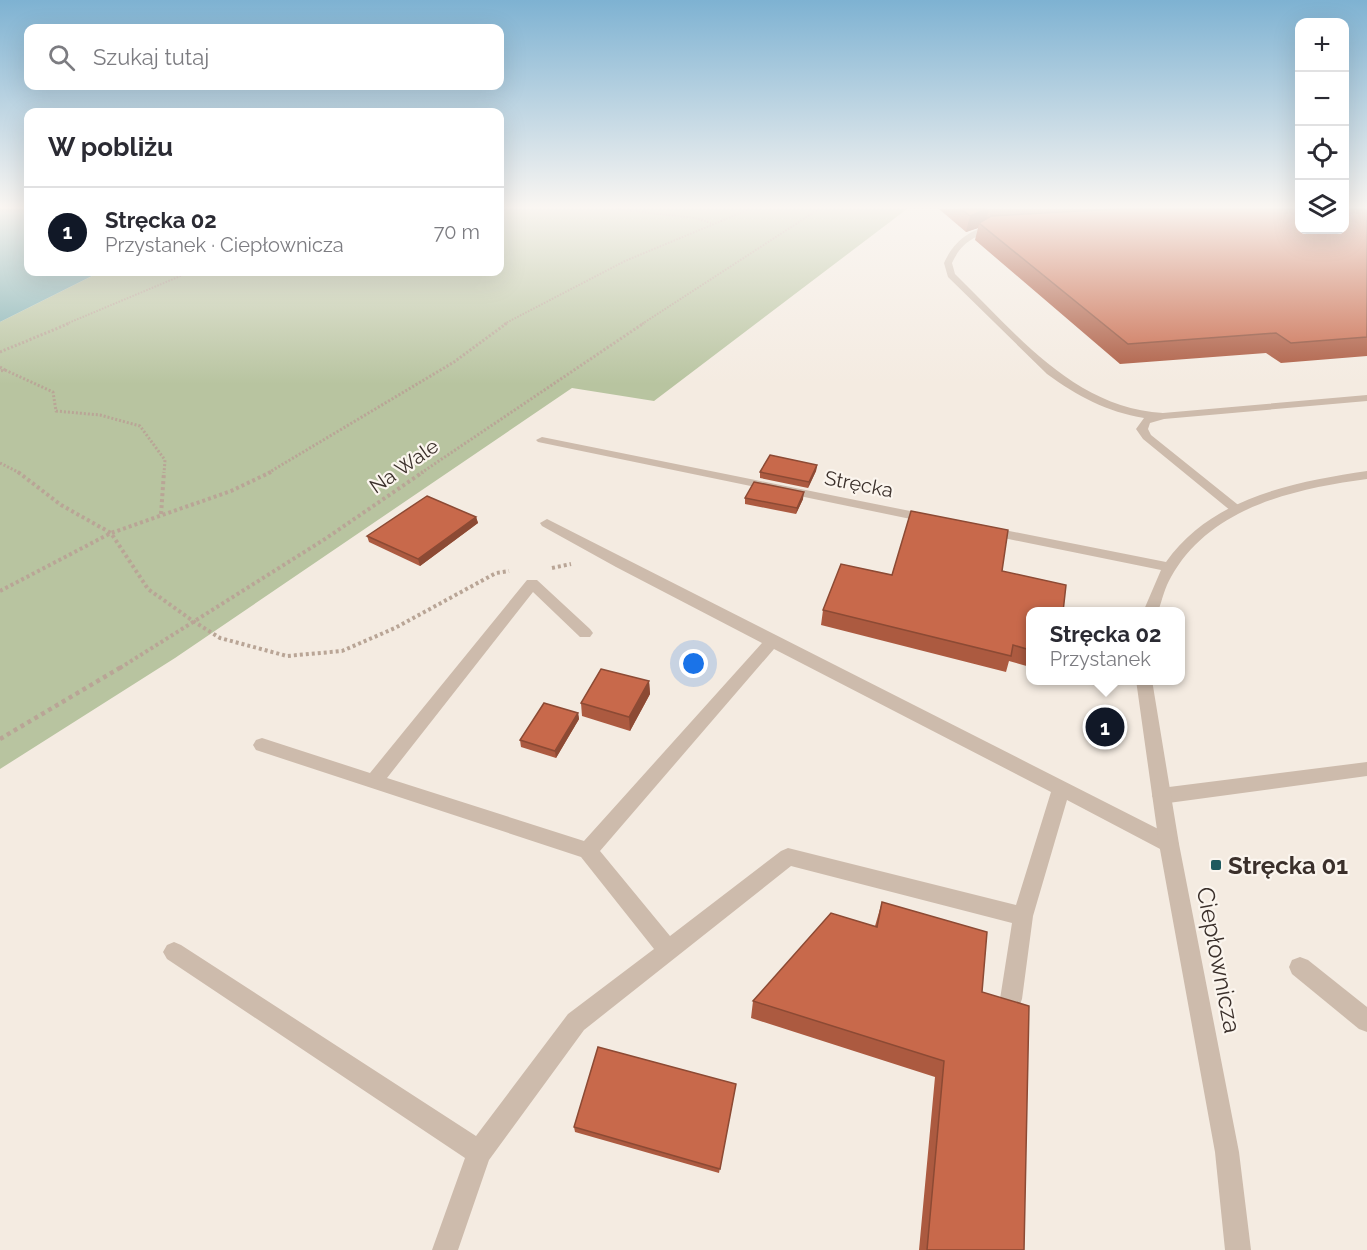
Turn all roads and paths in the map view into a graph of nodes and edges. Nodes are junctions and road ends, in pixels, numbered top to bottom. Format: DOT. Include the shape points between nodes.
graph roads {
  1 [pos="613,267"];
  2 [pos="729,267"];
  3 [pos="948,267"];
  4 [pos="180,276"];
  5 [pos="0,352"];
  6 [pos="0,369"];
  7 [pos="1367,398"];
  8 [pos="1097,401"];
  9 [pos="1162,416"];
  10 [pos="1148,437"];
  11 [pos="542,440"];
  12 [pos="0,463"];
  13 [pos="1367,475"];
  14 [pos="1236,508"];
  15 [pos="161,514"];
  16 [pos="948,522"];
  17 [pos="547,523"];
  18 [pos="971,527"];
  19 [pos="111,533"];
  20 [pos="621,564"];
  21 [pos="1168,567"];
  22 [pos="549,568"];
  23 [pos="517,571"];
  24 [pos="0,591"];
  25 [pos="1151,607"];
  26 [pos="194,621"];
  27 [pos="585,633"];
  28 [pos="772,641"];
  29 [pos="1145,685"];
  30 [pos="0,739"];
  31 [pos="262,745"];
  32 [pos="1367,769"];
  33 [pos="374,781"];
  34 [pos="1061,789"];
  35 [pos="1161,796"];
  36 [pos="1169,844"];
  37 [pos="588,851"];
  38 [pos="1023,916"];
  39 [pos="668,950"];
  40 [pos="174,952"];
  41 [pos="1300,967"];
  42 [pos="1011,999"];
  43 [pos="1367,1021"];
  44 [pos="479,1153"];
  45 [pos="445,1250"];
  46 [pos="1238,1250"];
  1 -- 15 [label="path" via="500,326 454,362 283,466 231,491"];
  2 -- 26 [label="path, Na Wale" via="565,374 325,539"];
  3 -- 8 [label="street" via="1051,372"];
  4 -- 5 [label="path"];
  6 -- 15 [label="path" via="53,392 56,411 100,415 140,426 165,460"];
  7 -- 9 [label="street"];
  8 -- 9 [label="street" via="1135,414"];
  8 -- 10 [label="street"];
  9 -- 10 [label="street" via="1146,421 1142,429"];
  10 -- 14 [label="street"];
  11 -- 16 [label="street, Stręcka"];
  12 -- 19 [label="path"];
  13 -- 14 [label="street" via="1278,491"];
  14 -- 21 [label="street" via="1184,547"];
  15 -- 19 [label="path"];
  17 -- 20 [label="street"];
  18 -- 21 [label="street"];
  19 -- 24 [label="path"];
  19 -- 26 [label="path" via="148,589"];
  20 -- 22 [label="path" via="581,562"];
  20 -- 28 [label="street"];
  21 -- 25 [label="street"];
  23 -- 26 [label="path" via="496,573 395,628 342,651 287,656 220,638"];
  26 -- 30 [label="path, Na Wale"];
  27 -- 33 [label="street" via="532,583"];
  28 -- 34 [label="street"];
  28 -- 37 [label="street"];
  29 -- 35 [label="street, Ciepłownicza"];
  31 -- 33 [label="street"];
  32 -- 35 [label="street"];
  33 -- 37 [label="street"];
  34 -- 36 [label="street"];
  34 -- 38 [label="street"];
  35 -- 36 [label="street, Ciepłownicza"];
  36 -- 46 [label="street, Ciepłownicza" via="1227,1152"];
  37 -- 39 [label="street"];
  38 -- 39 [label="street" via="788,857"];
  38 -- 42 [label="street"];
  39 -- 44 [label="street" via="576,1022"];
  40 -- 44 [label="street"];
  41 -- 43 [label="street"];
  44 -- 45 [label="street"];
}
